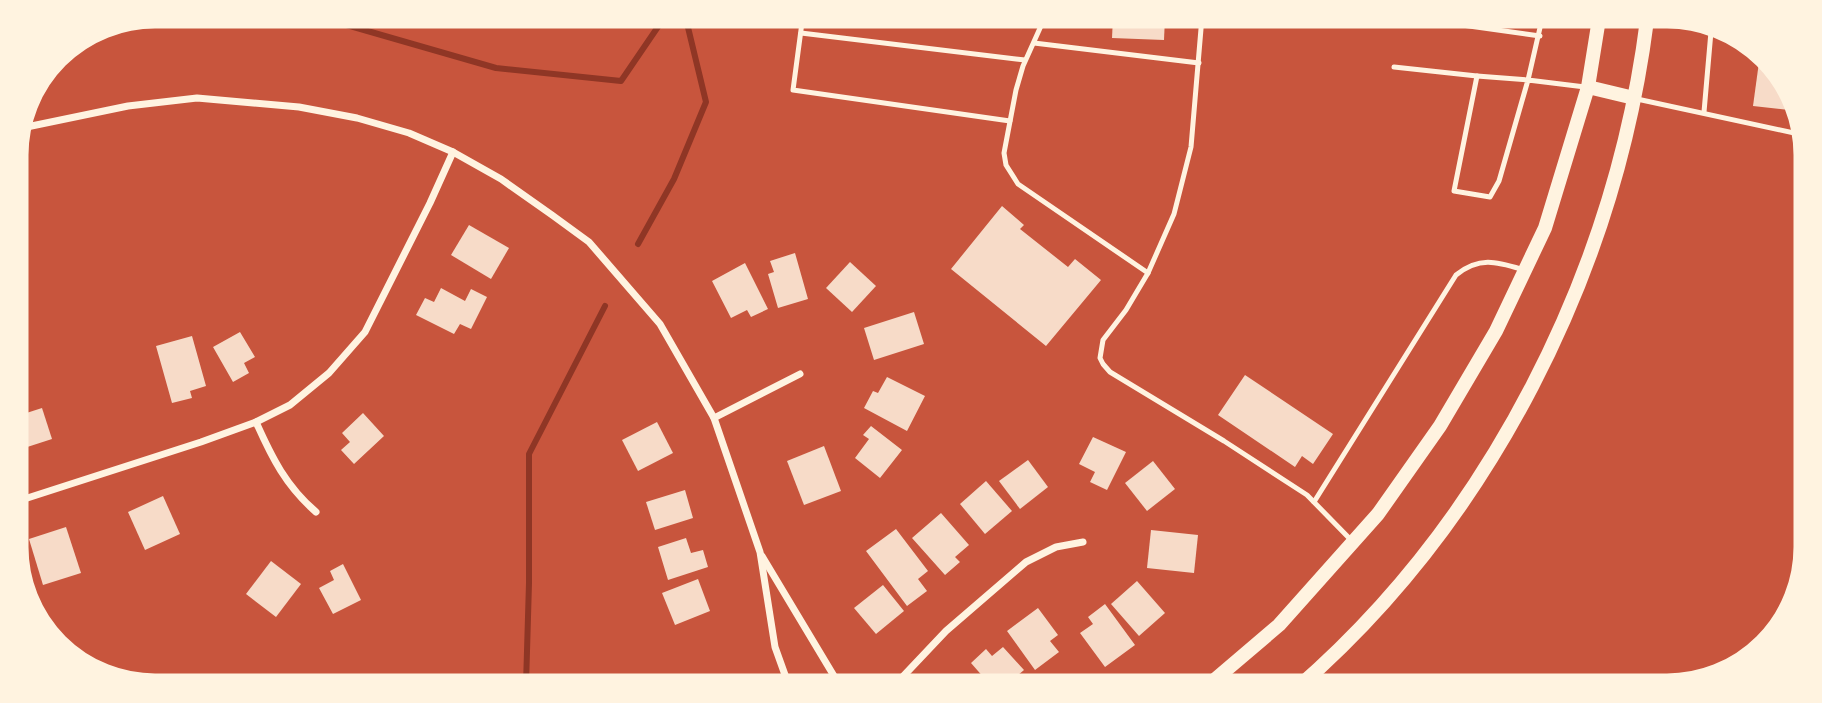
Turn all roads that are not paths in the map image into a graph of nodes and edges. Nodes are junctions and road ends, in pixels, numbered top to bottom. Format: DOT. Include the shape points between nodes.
graph roads {
  1 [pos="1042,24"];
  2 [pos="1202,24"];
  3 [pos="1450,24"];
  4 [pos="1541,24"];
  5 [pos="1598,24"];
  6 [pos="1646,24"];
  7 [pos="802,25"];
  8 [pos="1711,32"];
  9 [pos="801,33"];
  10 [pos="1539,36"];
  11 [pos="1034,43"];
  12 [pos="1025,60"];
  13 [pos="1199,63"];
  14 [pos="1394,67"];
  15 [pos="1477,76"];
  16 [pos="1528,80"];
  17 [pos="1588,87"];
  18 [pos="1634,98"];
  19 [pos="1704,112"];
  20 [pos="1010,121"];
  21 [pos="28,127"];
  22 [pos="1795,133"];
  23 [pos="453,152"];
  24 [pos="1524,271"];
  25 [pos="1149,273"];
  26 [pos="800,374"];
  27 [pos="713,418"];
  28 [pos="256,422"];
  29 [pos="24,499"];
  30 [pos="1314,502"];
  31 [pos="316,512"];
  32 [pos="1083,542"];
  33 [pos="1354,543"];
  34 [pos="760,552"];
  35 [pos="786,678"];
  36 [pos="835,678"];
  37 [pos="902,678"];
  38 [pos="1217,678"];
  39 [pos="1309,678"];
  1 -- 11 [label="lane"];
  2 -- 13 [label="lane"];
  3 -- 10 [label="lane"];
  4 -- 10 [label="lane"];
  5 -- 17 [label="main road"];
  6 -- 18 [label="main road"];
  7 -- 9 [label="lane"];
  8 -- 19 [label="lane"];
  9 -- 12 [label="lane"];
  9 -- 20 [label="lane" via="793,90"];
  10 -- 16 [label="lane"];
  11 -- 12 [label="lane"];
  11 -- 13 [label="lane"];
  12 -- 20 [label="lane"];
  13 -- 25 [label="lane" via="1191,147 1174,214"];
  14 -- 15 [label="lane"];
  15 -- 16 [label="lane"];
  15 -- 16 [label="lane" via="1454,191 1490,197 1499,181"];
  16 -- 17 [label="lane"];
  17 -- 18 [label="main road"];
  17 -- 24 [label="main road" via="1545,228"];
  18 -- 19 [label="lane"];
  18 -- 39 [label="main road" via="1595,246 1535,384 1494,454 1407,575"];
  19 -- 22 [label="lane"];
  20 -- 25 [label="lane" via="1004,153 1018,184"];
  21 -- 23 [label="street" via="128,106 197,98 299,107 357,118"];
  23 -- 27 [label="street" via="501,178 589,242 660,324"];
  23 -- 28 [label="street" via="365,332 329,373 290,405"];
  24 -- 30 [label="lane" via="1495,261 1456,275"];
  24 -- 33 [label="main road" via="1496,331 1440,426"];
  25 -- 30 [label="lane" via="1103,340 1102,364"];
  26 -- 27 [label="street"];
  27 -- 34 [label="street"];
  28 -- 29 [label="street"];
  28 -- 31 [label="street" via="276,466"];
  30 -- 33 [label="lane"];
  32 -- 37 [label="street" via="1056,547 1026,562 946,631"];
  33 -- 38 [label="main road" via="1279,625"];
  34 -- 35 [label="street" via="775,647"];
  34 -- 36 [label="street"];
}
